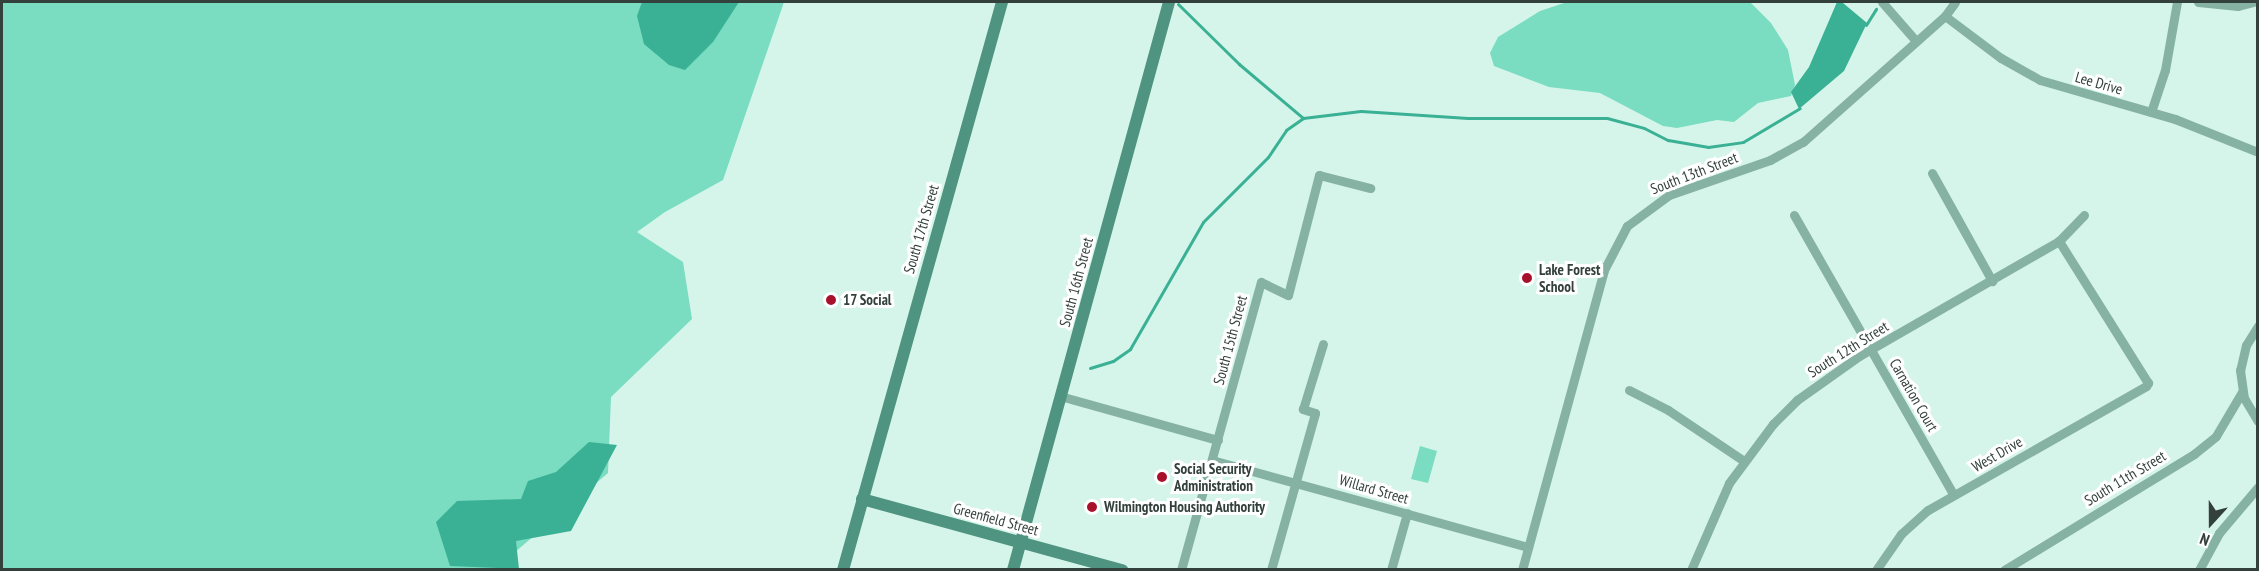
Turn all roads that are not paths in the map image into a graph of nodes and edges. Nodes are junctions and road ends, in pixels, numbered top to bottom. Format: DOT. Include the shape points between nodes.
graph roads {
  1 [pos="1002,2"];
  2 [pos="1169,2"];
  3 [pos="1882,2"];
  4 [pos="1955,2"];
  5 [pos="2177,2"];
  6 [pos="2198,2"];
  7 [pos="2253,2"];
  8 [pos="1945,16"];
  9 [pos="1916,41"];
  10 [pos="2151,112"];
  11 [pos="2258,152"];
  12 [pos="1932,173"];
  13 [pos="1370,188"];
  14 [pos="1794,215"];
  15 [pos="2084,215"];
  16 [pos="2059,241"];
  17 [pos="1992,281"];
  18 [pos="2258,326"];
  19 [pos="1323,344"];
  20 [pos="1870,350"];
  21 [pos="1629,390"];
  22 [pos="2242,392"];
  23 [pos="1060,396"];
  24 [pos="2258,421"];
  25 [pos="1218,440"];
  26 [pos="1212,460"];
  27 [pos="1744,461"];
  28 [pos="1295,482"];
  29 [pos="2258,487"];
  30 [pos="1954,495"];
  31 [pos="862,499"];
  32 [pos="1407,513"];
  33 [pos="1020,541"];
  34 [pos="1528,547"];
  35 [pos="1694,569"];
  36 [pos="843,570"];
  37 [pos="1013,570"];
  38 [pos="1122,570"];
  39 [pos="1181,570"];
  40 [pos="1271,570"];
  41 [pos="1391,570"];
  42 [pos="1522,570"];
  43 [pos="1875,570"];
  44 [pos="2004,570"];
  45 [pos="2199,570"];
  1 -- 31 [label="main road, South 17th Street"];
  2 -- 23 [label="main road, South 16th Street"];
  3 -- 9 [label="street"];
  4 -- 8 [label="street, South 13th Street"];
  5 -- 10 [label="street" via="2165,70"];
  6 -- 7 [label="street" via="2238,6"];
  8 -- 9 [label="street, South 13th Street"];
  8 -- 10 [label="street, Lee Drive" via="2001,58 2040,80"];
  9 -- 34 [label="street, South 13th Street" via="1803,142 1756,166 1669,195 1627,226 1604,270"];
  10 -- 11 [label="street, Lee Drive"];
  12 -- 17 [label="street"];
  13 -- 25 [label="street, South 15th Street" via="1319,175 1288,295 1262,282"];
  14 -- 20 [label="street, Carnation Court"];
  15 -- 16 [label="street, South 12th Street"];
  16 -- 17 [label="street, South 12th Street"];
  16 -- 30 [label="street, West Drive" via="2148,383"];
  17 -- 20 [label="street, South 12th Street"];
  18 -- 22 [label="street" via="2240,364"];
  19 -- 28 [label="street" via="1304,410 1315,413"];
  20 -- 27 [label="street, South 12th Street" via="1797,400"];
  20 -- 30 [label="street, Carnation Court"];
  21 -- 27 [label="street" via="1668,410"];
  22 -- 24 [label="street"];
  22 -- 44 [label="street, South 11th Street" via="2216,436 2194,454"];
  23 -- 25 [label="street"];
  23 -- 33 [label="main road, South 16th Street"];
  25 -- 26 [label="street, South 15th Street"];
  26 -- 28 [label="street, Willard Street"];
  26 -- 39 [label="street, South 15th Street"];
  27 -- 35 [label="street, South 12th Street" via="1716,506"];
  28 -- 32 [label="street, Willard Street"];
  28 -- 40 [label="street"];
  29 -- 45 [label="street" via="2218,533"];
  30 -- 43 [label="street, West Drive" via="1907,528"];
  31 -- 33 [label="main road, Greenfield Street"];
  31 -- 36 [label="main road, South 17th Street"];
  32 -- 34 [label="street, Willard Street"];
  32 -- 41 [label="street"];
  33 -- 37 [label="main road, South 16th Street"];
  33 -- 38 [label="main road, Greenfield Street"];
  34 -- 42 [label="street, South 13th Street"];
}
